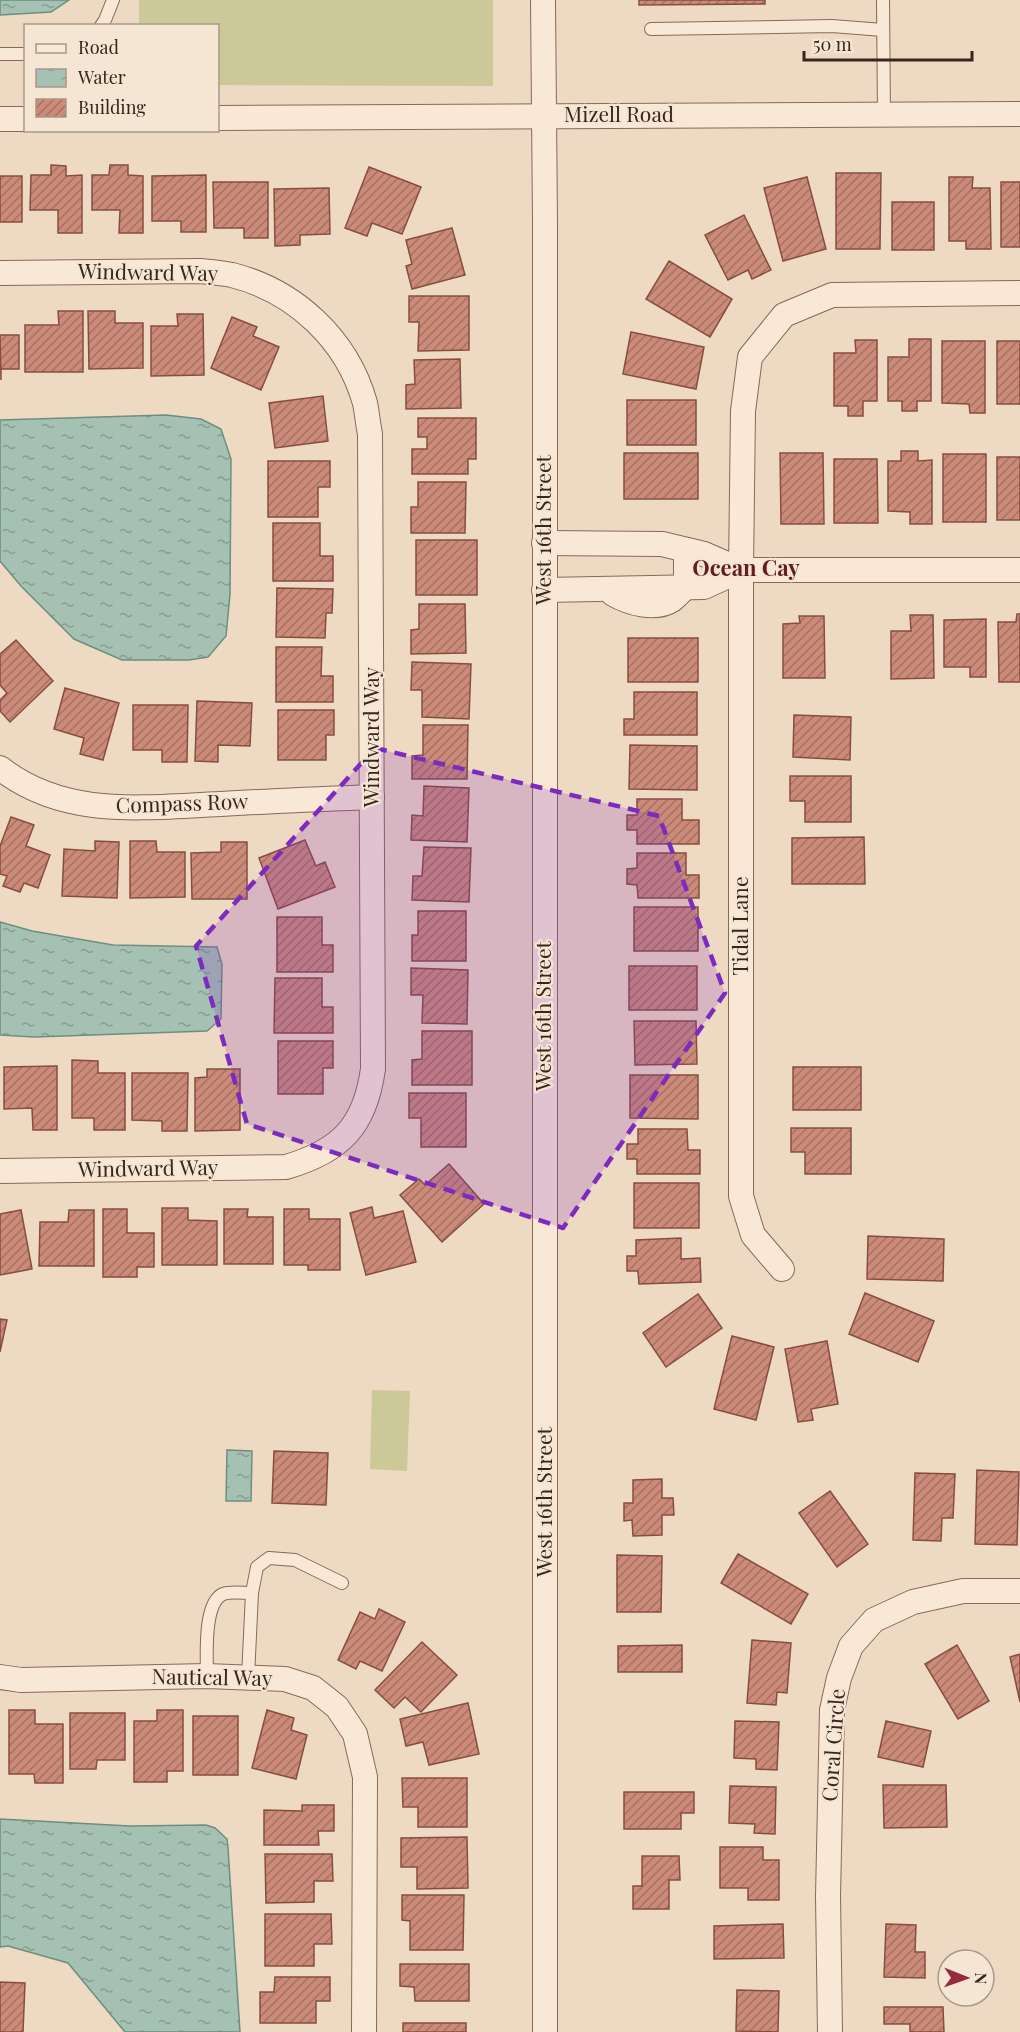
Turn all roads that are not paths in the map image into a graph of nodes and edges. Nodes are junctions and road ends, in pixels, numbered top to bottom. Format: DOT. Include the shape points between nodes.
graph roads {
  1 [pos="113,0"];
  2 [pos="543,0"];
  3 [pos="883,0"];
  4 [pos="102,24"];
  5 [pos="651,29"];
  6 [pos="883,30"];
  7 [pos="0,54"];
  8 [pos="24,54"];
  9 [pos="1020,114"];
  10 [pos="884,115"];
  11 [pos="543,116"];
  12 [pos="219,118"];
  13 [pos="0,119"];
  14 [pos="24,119"];
  15 [pos="0,273"];
  16 [pos="1020,293"];
  17 [pos="544,543"];
  18 [pos="686,550"];
  19 [pos="741,570"];
  20 [pos="1020,570"];
  21 [pos="686,586"];
  22 [pos="544,590"];
  23 [pos="0,768"];
  24 [pos="372,797"];
  25 [pos="0,1171"];
  26 [pos="782,1269"];
  27 [pos="342,1582"];
  28 [pos="1020,1591"];
  29 [pos="252,1593"];
  30 [pos="207,1676"];
  31 [pos="0,1677"];
  32 [pos="248,1677"];
  33 [pos="364,2032"];
  34 [pos="545,2032"];
  35 [pos="830,2032"];
  1 -- 4 [label="lane"];
  2 -- 11 [label="street, West 16th Street"];
  3 -- 6 [label="lane"];
  5 -- 6 [label="lane"];
  6 -- 10 [label="lane"];
  7 -- 8 [label="lane"];
  9 -- 10 [label="street, Mizell Road"];
  10 -- 11 [label="street, Mizell Road"];
  11 -- 12 [label="street, Mizell Road"];
  11 -- 17 [label="street, West 16th Street"];
  13 -- 14 [label="street"];
  15 -- 24 [label="street, Windward Way" via="200,271 231,275 288,298 334,341 352,369 370,434"];
  16 -- 19 [label="street, Tidal Lane" via="832,295 784,315 750,357 743,411"];
  17 -- 18 [label="street" via="662,544"];
  17 -- 22 [label="street, West 16th Street"];
  18 -- 19 [label="street"];
  18 -- 21 [label="street"];
  19 -- 20 [label="street"];
  19 -- 21 [label="street" via="704,587"];
  19 -- 26 [label="street, Tidal Lane" via="741,1196 753,1235"];
  21 -- 22 [label="street"];
  22 -- 34 [label="street, West 16th Street"];
  23 -- 24 [label="street, Compass Row" via="36,790 71,802 115,808"];
  24 -- 25 [label="street, Windward Way" via="373,1069 361,1115 348,1133 312,1160 286,1167"];
  27 -- 29 [label="lane" via="295,1560 269,1558 257,1567"];
  28 -- 35 [label="street, Coral Circle" via="963,1591 913,1602 874,1620 851,1646 832,1710"];
  29 -- 30 [label="lane" via="223,1594 214,1601 209,1622"];
  29 -- 32 [label="lane"];
  30 -- 31 [label="street, Nautical Way" via="21,1680"];
  30 -- 32 [label="street, Nautical Way"];
  32 -- 33 [label="street, Nautical Way" via="285,1679 313,1689 337,1707 355,1734 365,1777"];
}
